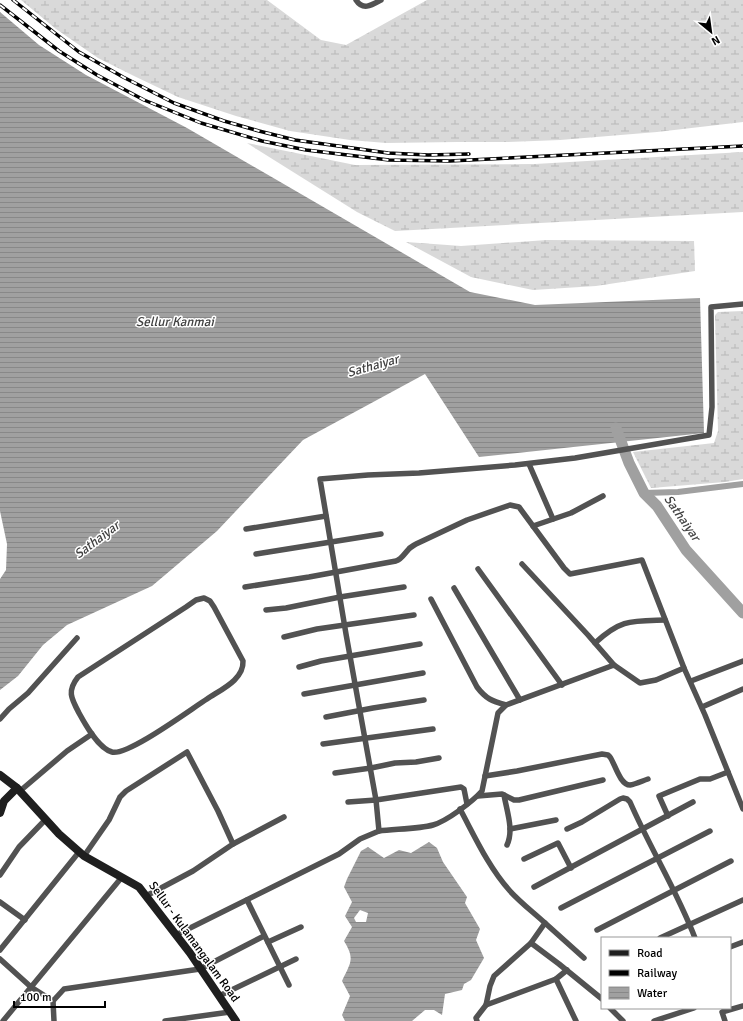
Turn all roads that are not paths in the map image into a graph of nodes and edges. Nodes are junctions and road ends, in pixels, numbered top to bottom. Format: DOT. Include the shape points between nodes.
graph roads {
  1 [pos="356,0"];
  2 [pos="382,0"];
  3 [pos="743,304"];
  4 [pos="529,464"];
  5 [pos="603,496"];
  6 [pos="326,516"];
  7 [pos="553,520"];
  8 [pos="533,526"];
  9 [pos="246,529"];
  10 [pos="381,534"];
  11 [pos="330,542"];
  12 [pos="256,554"];
  13 [pos="522,564"];
  14 [pos="478,569"];
  15 [pos="335,572"];
  16 [pos="246,587"];
  17 [pos="404,587"];
  18 [pos="454,588"];
  19 [pos="340,597"];
  20 [pos="431,599"];
  21 [pos="266,610"];
  22 [pos="414,615"];
  23 [pos="665,620"];
  24 [pos="344,626"];
  25 [pos="284,637"];
  26 [pos="77,638"];
  27 [pos="595,643"];
  28 [pos="420,644"];
  29 [pos="350,656"];
  30 [pos="743,662"];
  31 [pos="614,665"];
  32 [pos="299,667"];
  33 [pos="684,668"];
  34 [pos="423,673"];
  35 [pos="691,681"];
  36 [pos="355,684"];
  37 [pos="562,684"];
  38 [pos="743,690"];
  39 [pos="304,694"];
  40 [pos="424,700"];
  41 [pos="520,700"];
  42 [pos="506,705"];
  43 [pos="702,707"];
  44 [pos="360,710"];
  45 [pos="326,717"];
  46 [pos="0,720"];
  47 [pos="433,729"];
  48 [pos="92,734"];
  49 [pos="365,739"];
  50 [pos="323,744"];
  51 [pos="438,758"];
  52 [pos="371,768"];
  53 [pos="728,772"];
  54 [pos="335,773"];
  55 [pos="0,775"];
  56 [pos="485,776"];
  57 [pos="648,779"];
  58 [pos="603,780"];
  59 [pos="18,789"];
  60 [pos="504,795"];
  61 [pos="478,796"];
  62 [pos="376,800"];
  63 [pos="348,802"];
  64 [pos="693,802"];
  65 [pos="467,804"];
  66 [pos="460,809"];
  67 [pos="743,809"];
  68 [pos="0,813"];
  69 [pos="668,816"];
  70 [pos="284,817"];
  71 [pos="46,819"];
  72 [pos="556,820"];
  73 [pos="510,829"];
  74 [pos="567,830"];
  75 [pos="642,830"];
  76 [pos="379,831"];
  77 [pos="710,831"];
  78 [pos="233,844"];
  79 [pos="507,845"];
  80 [pos="82,854"];
  81 [pos="657,859"];
  82 [pos="524,860"];
  83 [pos="731,861"];
  84 [pos="571,868"];
  85 [pos="0,875"];
  86 [pos="122,877"];
  87 [pos="534,887"];
  88 [pos="673,891"];
  89 [pos="146,896"];
  90 [pos="247,900"];
  91 [pos="743,900"];
  92 [pos="0,902"];
  93 [pos="561,908"];
  94 [pos="25,920"];
  95 [pos="545,923"];
  96 [pos="690,924"];
  97 [pos="301,927"];
  98 [pos="597,930"];
  99 [pos="176,936"];
  100 [pos="264,936"];
  101 [pos="662,937"];
  102 [pos="695,937"];
  103 [pos="268,942"];
  104 [pos="743,942"];
  105 [pos="531,943"];
  106 [pos="731,947"];
  107 [pos="0,950"];
  108 [pos="584,958"];
  109 [pos="0,959"];
  110 [pos="296,959"];
  111 [pos="280,966"];
  112 [pos="200,969"];
  113 [pos="567,970"];
  114 [pos="556,978"];
  115 [pos="289,985"];
  116 [pos="30,987"];
  117 [pos="219,996"];
  118 [pos="601,998"];
  119 [pos="53,1001"];
  120 [pos="486,1005"];
  121 [pos="743,1006"];
  122 [pos="731,1008"];
  123 [pos="611,1009"];
  124 [pos="691,1009"];
  125 [pos="721,1010"];
  126 [pos="230,1012"];
  127 [pos="3,1021"];
  128 [pos="54,1021"];
  129 [pos="165,1021"];
  130 [pos="236,1021"];
  131 [pos="477,1021"];
  132 [pos="576,1021"];
  133 [pos="623,1021"];
  134 [pos="654,1021"];
  135 [pos="725,1021"];
  1 -- 2 [label="street" via="365,7"];
  3 -- 4 [label="street" via="711,307 712,407 709,435"];
  4 -- 6 [label="street" via="320,479"];
  4 -- 7 [label="street"];
  5 -- 7 [label="street"];
  6 -- 9 [label="street"];
  6 -- 11 [label="street"];
  7 -- 8 [label="street"];
  8 -- 15 [label="street" via="519,507 510,505 432,536 410,547 400,560"];
  8 -- 23 [label="street" via="570,574 642,560"];
  10 -- 11 [label="street"];
  11 -- 12 [label="street"];
  11 -- 15 [label="street"];
  13 -- 27 [label="street"];
  14 -- 37 [label="street"];
  15 -- 16 [label="street"];
  15 -- 19 [label="street"];
  17 -- 19 [label="street"];
  18 -- 41 [label="street"];
  19 -- 21 [label="street"];
  19 -- 24 [label="street"];
  20 -- 42 [label="street" via="477,687 492,701"];
  22 -- 24 [label="street"];
  23 -- 27 [label="street" via="620,624"];
  23 -- 33 [label="street"];
  24 -- 25 [label="street"];
  24 -- 29 [label="street"];
  26 -- 46 [label="street"];
  27 -- 31 [label="street"];
  28 -- 29 [label="street"];
  29 -- 32 [label="street"];
  29 -- 36 [label="street"];
  30 -- 35 [label="street"];
  31 -- 33 [label="street" via="640,683 656,680"];
  31 -- 37 [label="street"];
  33 -- 35 [label="street"];
  34 -- 36 [label="street"];
  35 -- 43 [label="street"];
  36 -- 39 [label="street"];
  36 -- 44 [label="street"];
  37 -- 41 [label="street"];
  38 -- 43 [label="street"];
  40 -- 44 [label="street"];
  41 -- 42 [label="street"];
  42 -- 56 [label="street" via="498,713"];
  43 -- 53 [label="street"];
  44 -- 45 [label="street"];
  44 -- 49 [label="street"];
  47 -- 49 [label="street"];
  48 -- 48 [label="street" via="72,700 72,685 78,677 196,600 204,598 210,601 243,661 240,674 228,685 167,725 122,751 112,752 98,743"];
  48 -- 59 [label="street"];
  49 -- 50 [label="street"];
  49 -- 52 [label="street"];
  51 -- 52 [label="street"];
  52 -- 54 [label="street"];
  52 -- 62 [label="street"];
  53 -- 67 [label="street"];
  53 -- 69 [label="street" via="710,779 700,779 659,796"];
  55 -- 59 [label="main road, Sellur - Kulamangalam Road"];
  56 -- 57 [label="street" via="602,754 610,757 626,784"];
  56 -- 61 [label="street" via="482,791"];
  58 -- 60 [label="street" via="519,800"];
  59 -- 68 [label="main road" via="4,801"];
  59 -- 71 [label="main road, Sellur - Kulamangalam Road"];
  60 -- 61 [label="street"];
  60 -- 73 [label="street"];
  61 -- 65 [label="street"];
  62 -- 63 [label="street"];
  62 -- 65 [label="street" via="461,787"];
  62 -- 76 [label="street"];
  64 -- 69 [label="street"];
  65 -- 66 [label="street"];
  66 -- 76 [label="street" via="431,826"];
  66 -- 95 [label="street" via="499,877 511,892"];
  69 -- 75 [label="street"];
  70 -- 78 [label="street"];
  71 -- 80 [label="main road, Sellur - Kulamangalam Road"];
  71 -- 85 [label="street" via="20,847"];
  72 -- 73 [label="street"];
  73 -- 79 [label="street"];
  74 -- 75 [label="street" via="623,798 630,802"];
  75 -- 81 [label="street"];
  75 -- 84 [label="street"];
  76 -- 90 [label="street"];
  77 -- 81 [label="street"];
  78 -- 80 [label="street" via="187,752 126,791 109,820"];
  78 -- 89 [label="street"];
  80 -- 86 [label="main road, Sellur - Kulamangalam Road"];
  80 -- 94 [label="street"];
  81 -- 88 [label="street"];
  81 -- 93 [label="street"];
  82 -- 84 [label="street" via="558,843"];
  83 -- 88 [label="street"];
  84 -- 87 [label="street"];
  86 -- 89 [label="main road, Sellur - Kulamangalam Road" via="139,887"];
  86 -- 116 [label="street"];
  88 -- 96 [label="street"];
  88 -- 98 [label="street"];
  89 -- 99 [label="main road, Sellur - Kulamangalam Road"];
  90 -- 99 [label="street"];
  90 -- 100 [label="street"];
  91 -- 96 [label="street"];
  92 -- 94 [label="street"];
  94 -- 107 [label="street"];
  95 -- 105 [label="street"];
  95 -- 108 [label="street"];
  96 -- 101 [label="street"];
  96 -- 102 [label="street"];
  97 -- 103 [label="street"];
  99 -- 112 [label="main road, Sellur - Kulamangalam Road"];
  100 -- 103 [label="street"];
  100 -- 112 [label="street"];
  103 -- 111 [label="street"];
  104 -- 106 [label="street"];
  105 -- 113 [label="street"];
  105 -- 120 [label="street" via="494,976"];
  109 -- 116 [label="street"];
  110 -- 111 [label="street"];
  111 -- 115 [label="street"];
  111 -- 117 [label="street"];
  112 -- 117 [label="main road, Sellur - Kulamangalam Road"];
  112 -- 119 [label="street" via="64,989"];
  113 -- 114 [label="street"];
  113 -- 118 [label="street"];
  114 -- 120 [label="street"];
  114 -- 132 [label="street"];
  116 -- 119 [label="street"];
  116 -- 127 [label="street"];
  117 -- 126 [label="main road, Sellur - Kulamangalam Road"];
  119 -- 128 [label="street"];
  120 -- 131 [label="street" via="476,1018"];
  121 -- 122 [label="street"];
  123 -- 133 [label="street"];
  124 -- 134 [label="street"];
  125 -- 135 [label="street"];
  126 -- 129 [label="street"];
  126 -- 130 [label="main road, Sellur - Kulamangalam Road"];
}
